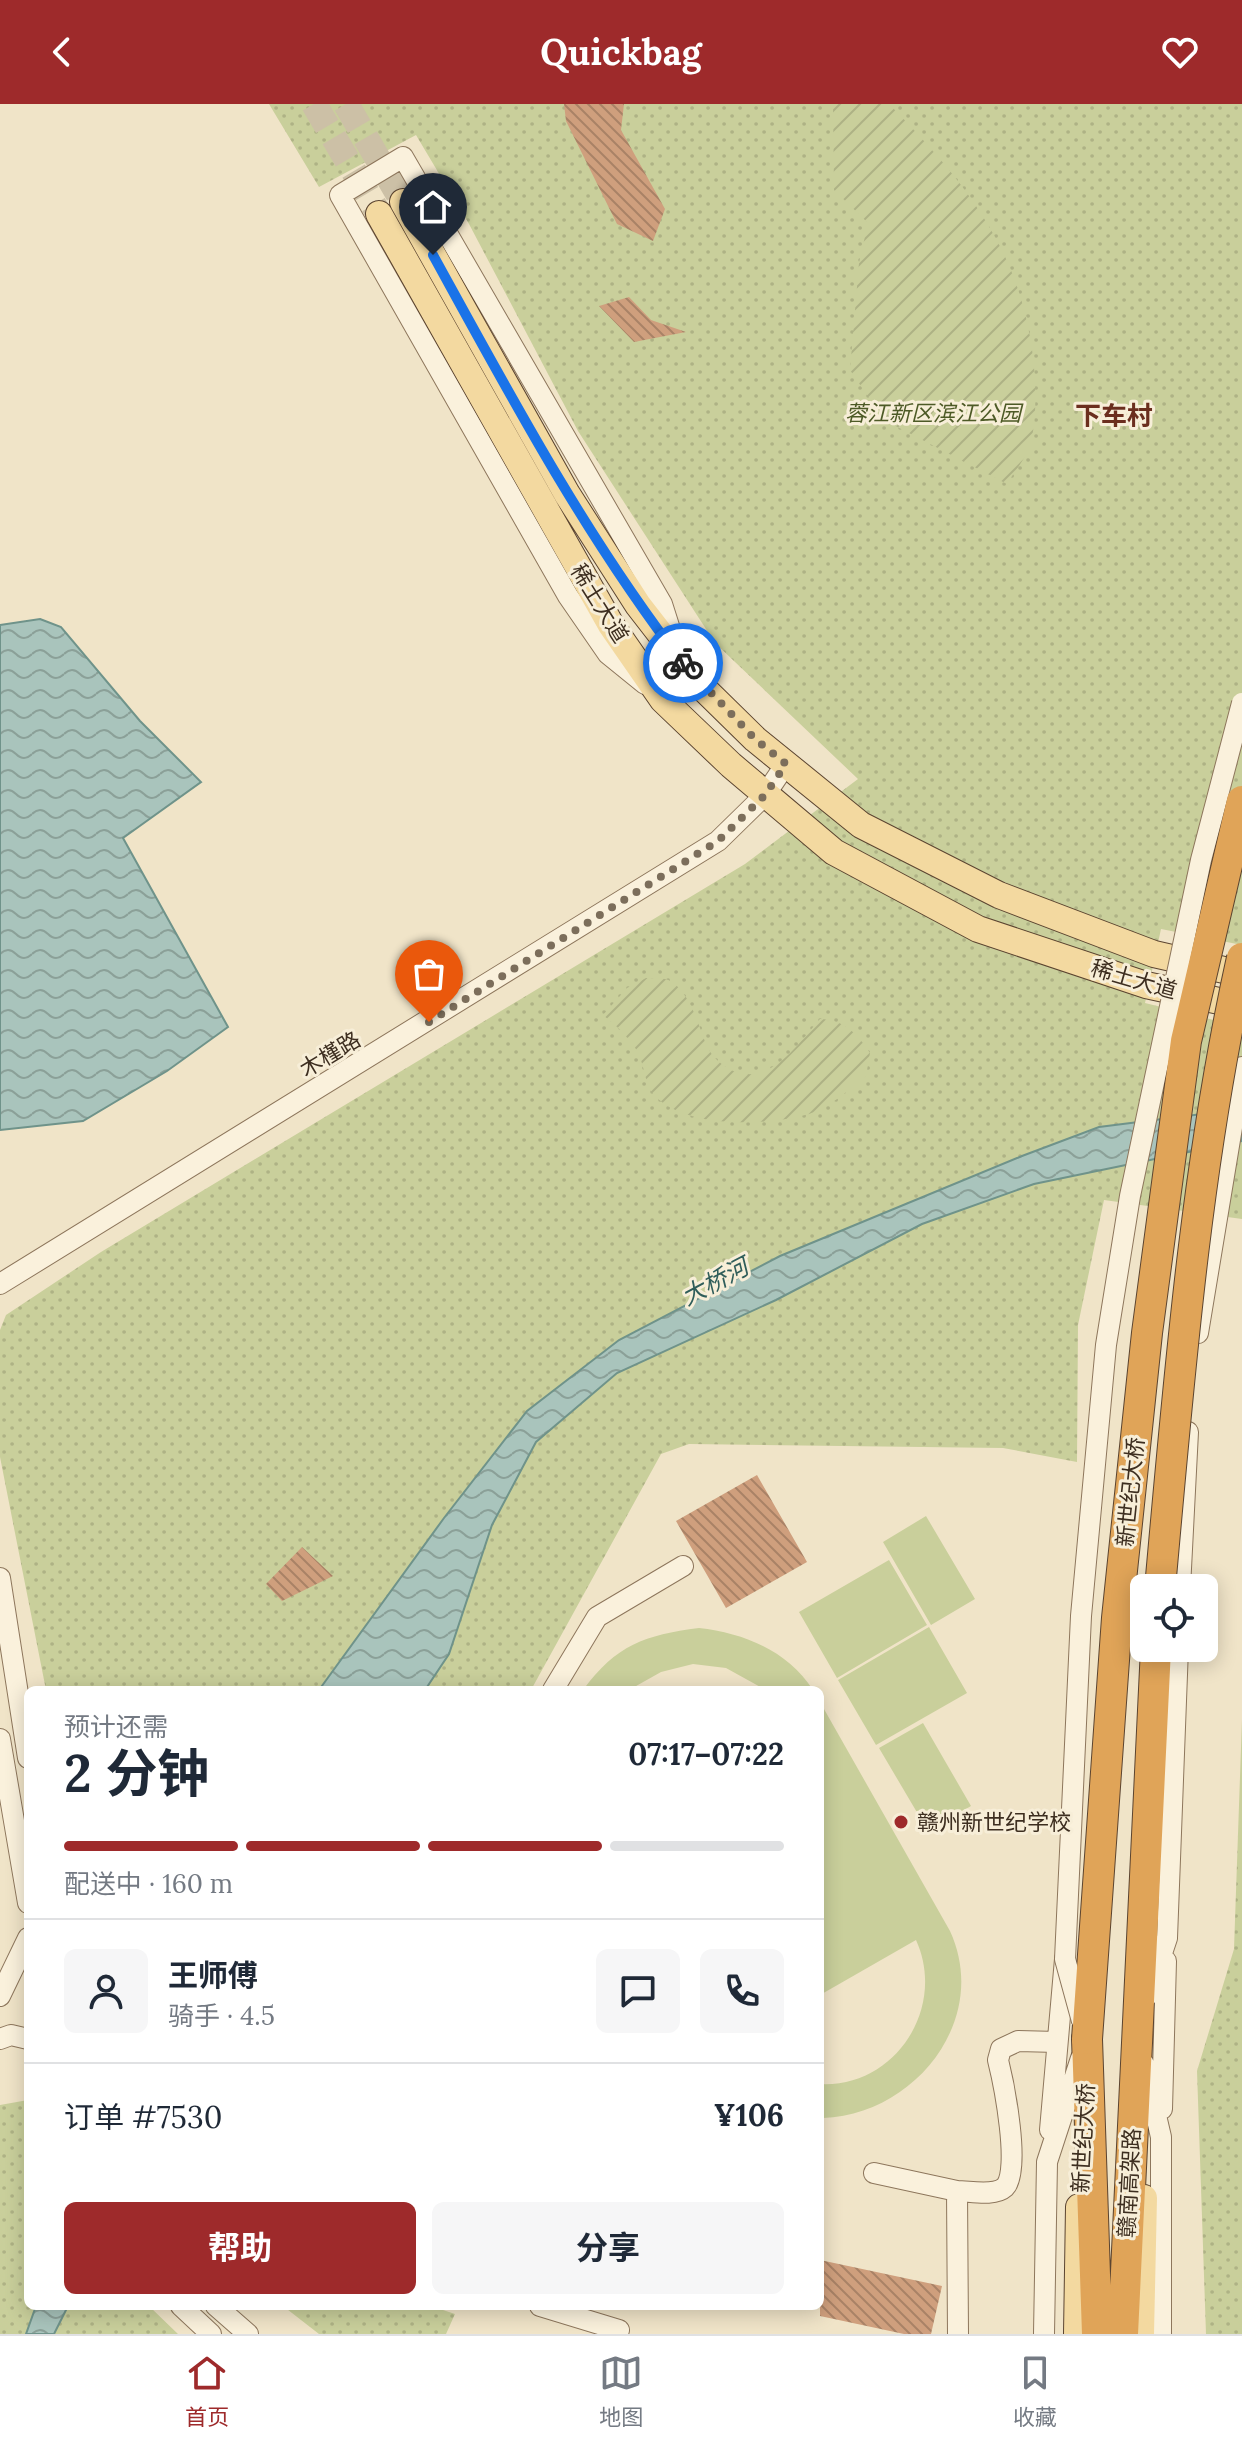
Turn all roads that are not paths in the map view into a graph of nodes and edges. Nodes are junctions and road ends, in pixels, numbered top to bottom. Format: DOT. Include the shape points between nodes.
graph roads {
  1 [pos="680,659"];
  2 [pos="660,696"];
  3 [pos="1242,703"];
  4 [pos="786,764"];
  5 [pos="765,795"];
  6 [pos="1242,801"];
  7 [pos="1242,958"];
  8 [pos="1242,974"];
  9 [pos="1242,1006"];
  10 [pos="1242,1067"];
  11 [pos="0,1284"];
  12 [pos="683,1566"];
  13 [pos="1161,1574"];
  14 [pos="1181,1574"];
  15 [pos="0,1578"];
  16 [pos="1155,1662"];
  17 [pos="1177,1662"];
  18 [pos="555,1686"];
  19 [pos="24,1732"];
  20 [pos="0,1739"];
  21 [pos="24,1880"];
  22 [pos="1167,1938"];
  23 [pos="24,1946"];
  24 [pos="1065,1959"];
  25 [pos="0,1996"];
  26 [pos="1136,2031"];
  27 [pos="24,2038"];
  28 [pos="0,2039"];
  29 [pos="1087,2039"];
  30 [pos="1057,2042"];
  31 [pos="1161,2137"];
  32 [pos="1047,2162"];
  33 [pos="874,2173"];
  34 [pos="957,2191"];
  35 [pos="185,2310"];
  36 [pos="221,2310"];
  37 [pos="586,2313"];
  38 [pos="624,2333"];
  39 [pos="211,2334"];
  40 [pos="248,2334"];
  41 [pos="958,2334"];
  42 [pos="1044,2334"];
  43 [pos="1077,2334"];
  44 [pos="1097,2334"];
  45 [pos="1123,2334"];
  46 [pos="1141,2334"];
  47 [pos="1161,2334"];
  1 -- 2 [label="main road, 稀土大道" via="638,605 391,208 543,508 611,625"];
  1 -- 2 [label="street" via="662,604 403,157 340,195 568,596 608,654"];
  1 -- 4 [label="main road, 稀土大道" via="700,685"];
  2 -- 5 [label="main road, 稀土大道"];
  3 -- 24 [label="street, bridge" via="1201,860 1130,1196 1106,1345 1081,1616"];
  4 -- 5 [label="street, 木槿路"];
  4 -- 8 [label="main road, 稀土大道" via="861,825 999,895 1154,954"];
  5 -- 9 [label="main road, 稀土大道" via="834,852 978,929 1146,985"];
  5 -- 11 [label="street, 木槿路" via="718,841"];
  6 -- 29 [label="highway, 新世纪大桥, bridge" via="1186,1041 1147,1333 1117,1618"];
  7 -- 13 [label="highway, 新世纪大桥, bridge" via="1223,1045 1182,1344"];
  10 -- 14 [label="street" via="1191,1375"];
  12 -- 18 [label="street" via="597,1617"];
  15 -- 19 [label="street"];
  16 -- 26 [label="highway"];
  17 -- 22 [label="street"];
  20 -- 21 [label="street"];
  22 -- 26 [label="street"];
  22 -- 31 [label="street"];
  23 -- 25 [label="street"];
  24 -- 29 [label="street, bridge"];
  24 -- 30 [label="street"];
  26 -- 31 [label="street"];
  26 -- 45 [label="highway, 赣南高架路"];
  26 -- 46 [label="main road" via="1144,2189"];
  27 -- 28 [label="street"];
  29 -- 32 [label="street"];
  29 -- 43 [label="main road, 新世纪大桥"];
  29 -- 44 [label="highway, 赣南高架路"];
  30 -- 32 [label="street"];
  30 -- 34 [label="street" via="1018,2041 1001,2049 998,2060 1013,2171 1004,2188 993,2193"];
  31 -- 47 [label="street"];
  32 -- 42 [label="street"];
  33 -- 34 [label="street"];
  34 -- 41 [label="street"];
  35 -- 39 [label="street"];
  36 -- 40 [label="street"];
  37 -- 38 [label="street"];
}
